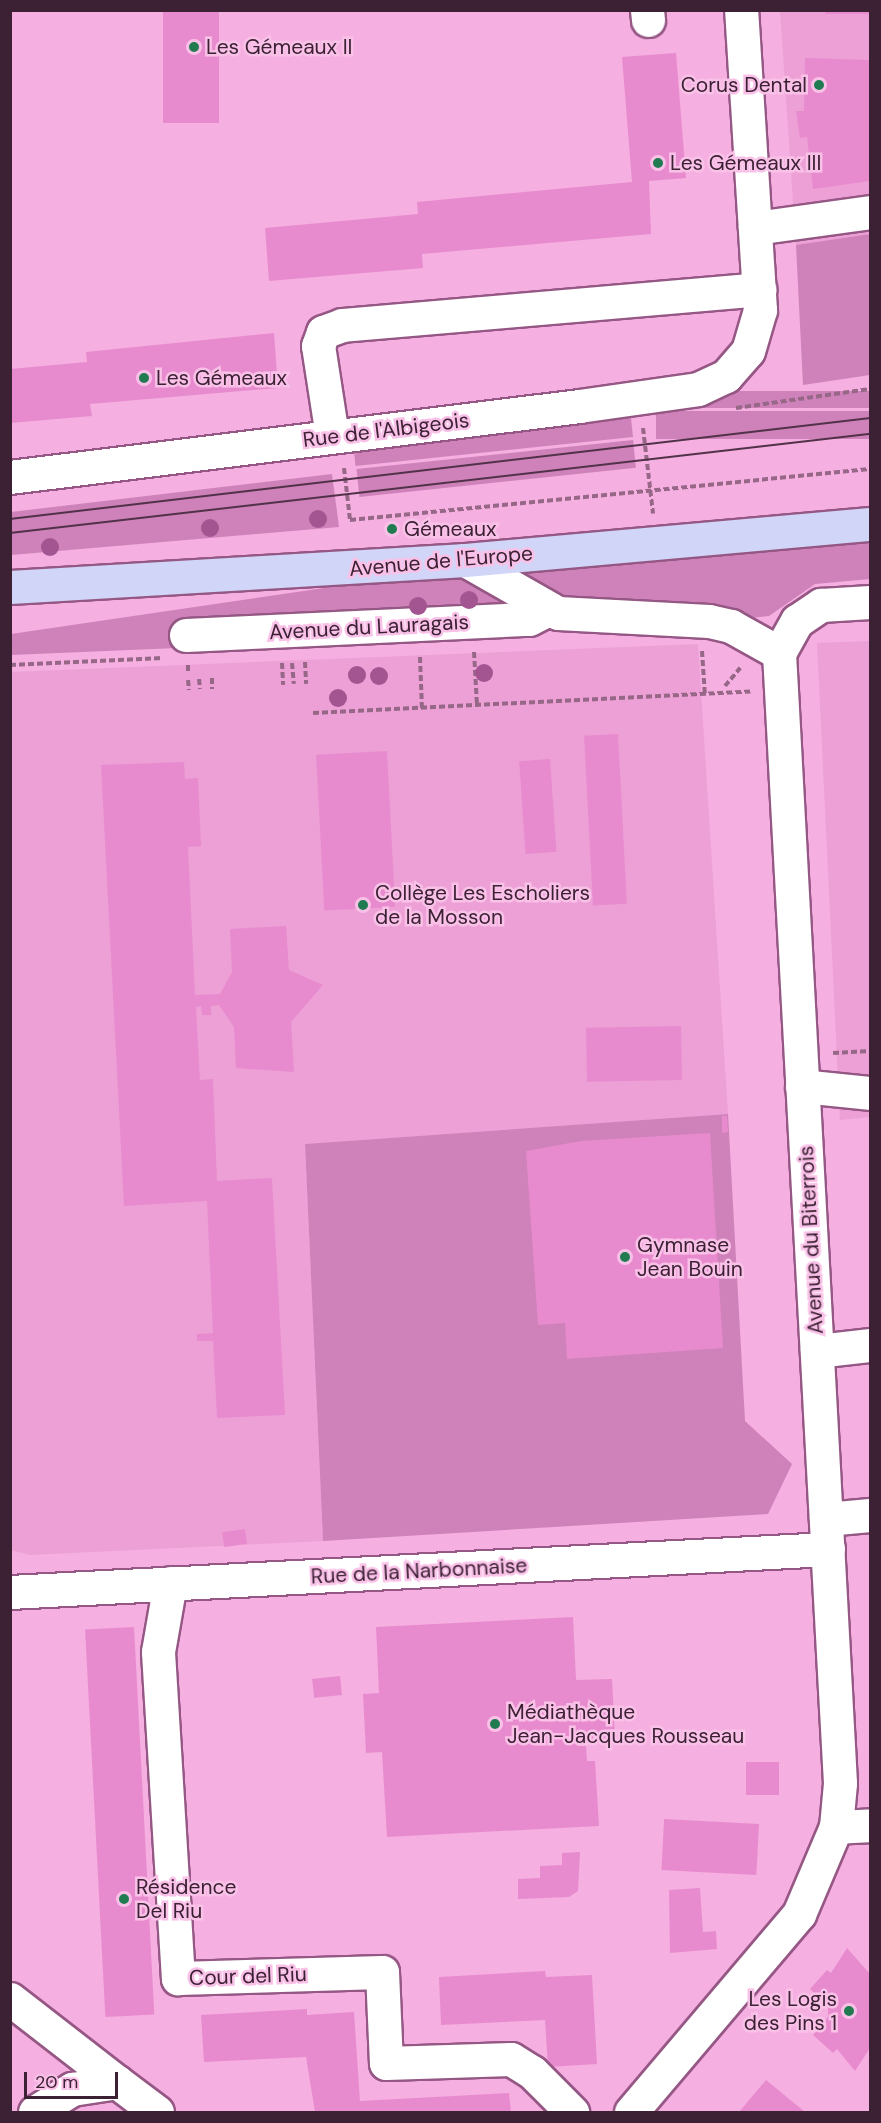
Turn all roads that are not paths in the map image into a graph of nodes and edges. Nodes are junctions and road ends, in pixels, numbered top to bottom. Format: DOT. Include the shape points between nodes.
graph roads {
  1 [pos="741,10"];
  2 [pos="870,212"];
  3 [pos="755,228"];
  4 [pos="759,289"];
  5 [pos="338,451"];
  6 [pos="10,477"];
  7 [pos="870,524"];
  8 [pos="465,560"];
  9 [pos="10,587"];
  10 [pos="870,602"];
  11 [pos="549,609"];
  12 [pos="186,635"];
  13 [pos="779,653"];
  14 [pos="802,1086"];
  15 [pos="870,1093"];
  16 [pos="870,1345"];
  17 [pos="817,1351"];
  18 [pos="870,1515"];
  19 [pos="827,1534"];
  20 [pos="170,1583"];
  21 [pos="10,1593"];
  22 [pos="870,1825"];
  23 [pos="836,1827"];
  24 [pos="10,1999"];
  25 [pos="117,2082"];
  26 [pos="35,2112"];
  27 [pos="158,2112"];
  28 [pos="572,2112"];
  29 [pos="631,2112"];
  1 -- 3 [label="street"];
  2 -- 3 [label="street"];
  3 -- 4 [label="street"];
  4 -- 5 [label="street, Rue de l'Albigeois" via="760,310 748,351 712,384"];
  4 -- 5 [label="street" via="342,325 323,332 318,346"];
  5 -- 6 [label="street, Rue de l'Albigeois"];
  7 -- 8 [label="main road, Avenue de l'Europe"];
  8 -- 9 [label="main road, Avenue de l'Europe"];
  8 -- 11 [label="street"];
  10 -- 13 [label="street" via="821,605 797,621"];
  11 -- 12 [label="street, Avenue du Lauragais" via="530,619"];
  11 -- 13 [label="street" via="593,619 709,621 731,626"];
  13 -- 14 [label="street, Avenue du Biterrois"];
  14 -- 15 [label="street"];
  14 -- 17 [label="street, Avenue du Biterrois"];
  16 -- 17 [label="street"];
  17 -- 19 [label="street, Avenue du Biterrois"];
  18 -- 19 [label="street, Rue de la Narbonnaise"];
  19 -- 20 [label="street, Rue de la Narbonnaise"];
  19 -- 23 [label="street, Avenue du Biterrois" via="840,1783"];
  20 -- 21 [label="street, Rue de la Narbonnaise"];
  20 -- 28 [label="street, Cour del Riu" via="158,1652 178,1978 382,1972 386,2063 511,2059 532,2072"];
  22 -- 23 [label="street"];
  23 -- 29 [label="street, Avenue du Biterrois" via="799,1914"];
  24 -- 25 [label="street"];
  25 -- 26 [label="street" via="72,2089"];
  25 -- 27 [label="street"];
}
